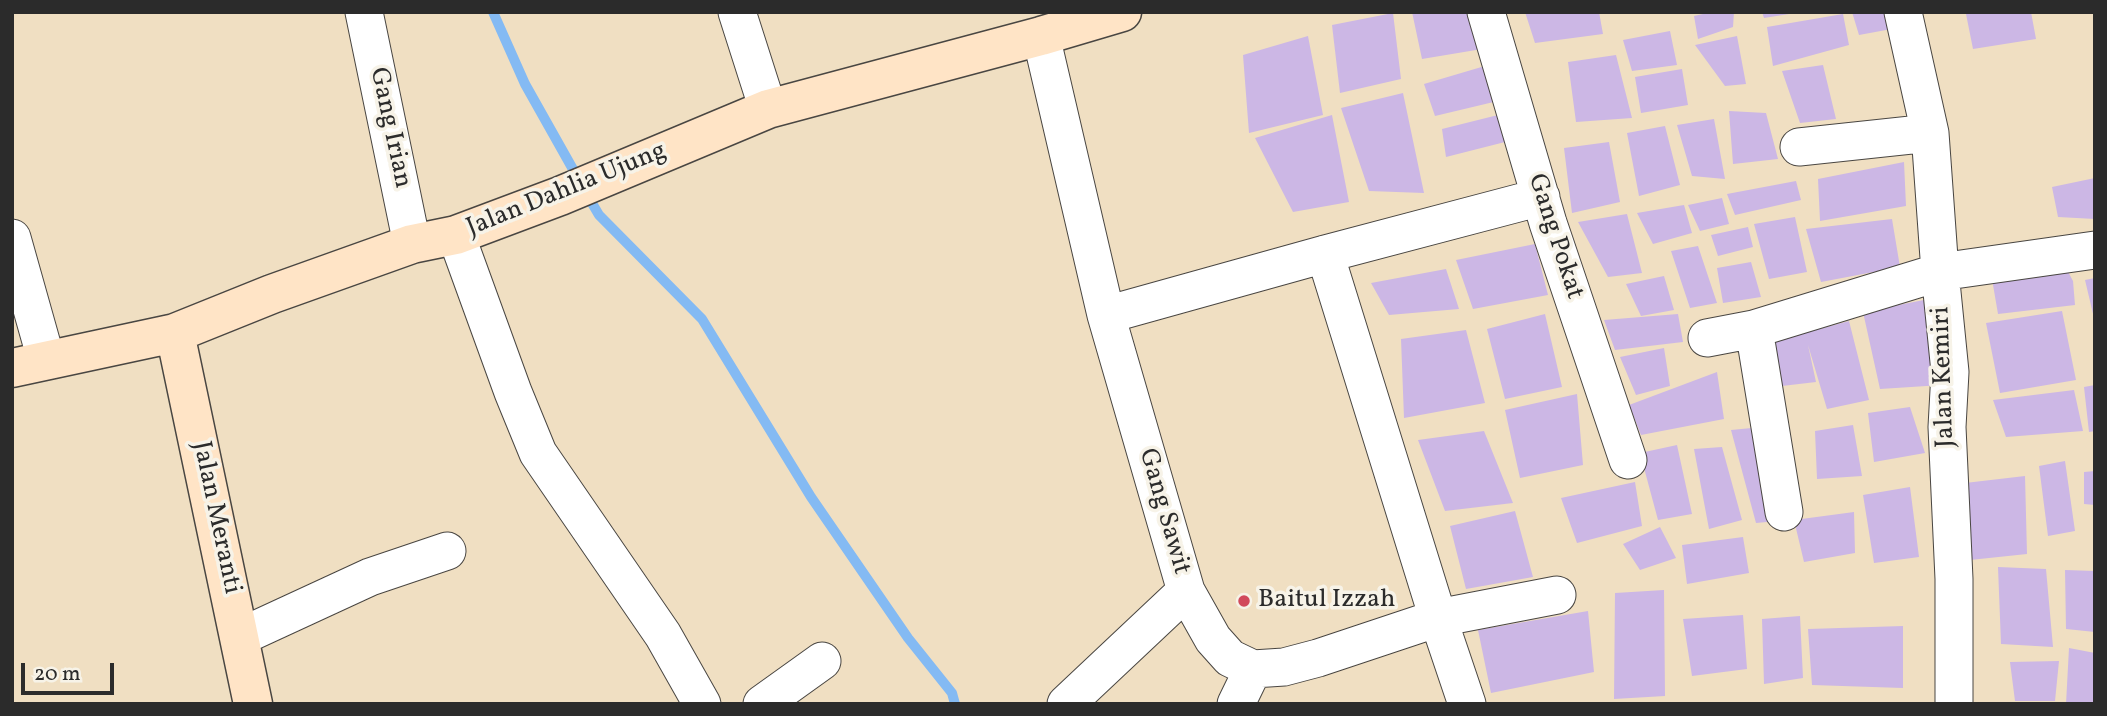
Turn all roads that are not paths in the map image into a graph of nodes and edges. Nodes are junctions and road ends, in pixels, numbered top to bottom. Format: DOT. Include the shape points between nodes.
graph roads {
  1 [pos="364,12"];
  2 [pos="737,12"];
  3 [pos="1122,12"];
  4 [pos="1486,12"];
  5 [pos="1903,12"];
  6 [pos="1041,36"];
  7 [pos="768,108"];
  8 [pos="1930,132"];
  9 [pos="1799,147"];
  10 [pos="1541,197"];
  11 [pos="456,235"];
  12 [pos="12,239"];
  13 [pos="412,244"];
  14 [pos="2095,250"];
  15 [pos="1325,254"];
  16 [pos="1940,272"];
  17 [pos="1106,315"];
  18 [pos="1754,329"];
  19 [pos="175,333"];
  20 [pos="1707,338"];
  21 [pos="29,363"];
  22 [pos="1628,460"];
  23 [pos="1784,512"];
  24 [pos="447,551"];
  25 [pos="1186,591"];
  26 [pos="1557,595"];
  27 [pos="1437,618"];
  28 [pos="240,637"];
  29 [pos="822,661"];
  30 [pos="1253,669"];
  31 [pos="253,704"];
  32 [pos="702,704"];
  33 [pos="762,704"];
  34 [pos="1066,704"];
  35 [pos="1236,704"];
  36 [pos="1468,704"];
  37 [pos="1954,704"];
  1 -- 13 [label="street, Gang Irian"];
  2 -- 7 [label="street"];
  3 -- 6 [label="main road, Jalan Dahlia Ujung"];
  4 -- 10 [label="street, Gang Pokat"];
  5 -- 8 [label="street, Jalan Kemiri"];
  6 -- 7 [label="main road, Jalan Dahlia Ujung"];
  6 -- 17 [label="street, Gang Sawit"];
  7 -- 11 [label="main road, Jalan Dahlia Ujung"];
  8 -- 9 [label="street"];
  8 -- 16 [label="street, Jalan Kemiri"];
  10 -- 15 [label="street"];
  10 -- 22 [label="street, Gang Pokat"];
  11 -- 13 [label="main road, Jalan Dahlia Ujung"];
  11 -- 32 [label="street" via="538,453 663,635"];
  12 -- 21 [label="street"];
  13 -- 19 [label="main road, Jalan Dahlia Ujung"];
  14 -- 16 [label="street"];
  15 -- 17 [label="street"];
  15 -- 27 [label="street"];
  16 -- 18 [label="street"];
  16 -- 37 [label="street, Jalan Kemiri" via="1950,372 1947,427"];
  17 -- 25 [label="street, Gang Sawit"];
  18 -- 20 [label="street"];
  18 -- 23 [label="street"];
  19 -- 21 [label="main road, Jalan Dahlia Ujung"];
  19 -- 28 [label="main road, Jalan Meranti"];
  24 -- 28 [label="street" via="370,577"];
  25 -- 30 [label="street" via="1213,639 1230,658"];
  25 -- 34 [label="street, Gang Sawit"];
  26 -- 27 [label="street"];
  27 -- 30 [label="street" via="1318,658"];
  27 -- 36 [label="street"];
  28 -- 31 [label="main road, Jalan Meranti"];
  29 -- 33 [label="street"];
  30 -- 35 [label="street"];
}
